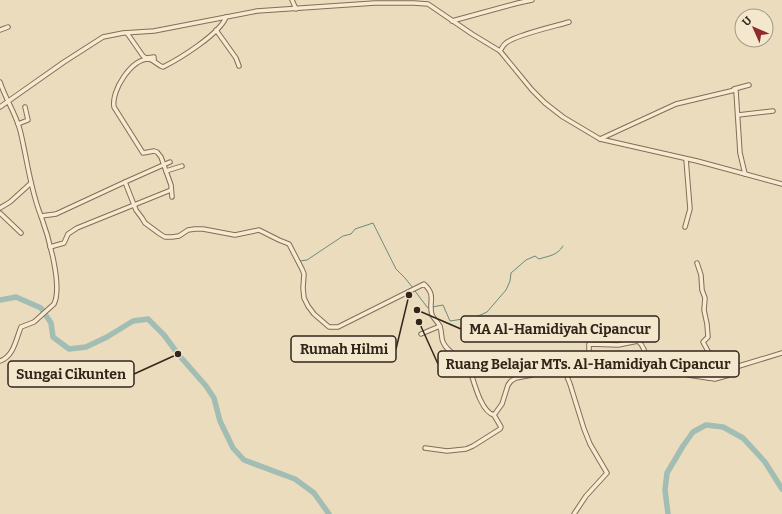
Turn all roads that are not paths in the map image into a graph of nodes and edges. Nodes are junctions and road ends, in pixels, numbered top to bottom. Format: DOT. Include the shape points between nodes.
graph roads {
  1 [pos="292,0"];
  2 [pos="532,0"];
  3 [pos="296,9"];
  4 [pos="226,17"];
  5 [pos="452,21"];
  6 [pos="569,22"];
  7 [pos="8,27"];
  8 [pos="0,30"];
  9 [pos="216,30"];
  10 [pos="127,33"];
  11 [pos="500,51"];
  12 [pos="154,61"];
  13 [pos="239,66"];
  14 [pos="0,82"];
  15 [pos="749,85"];
  16 [pos="733,89"];
  17 [pos="10,102"];
  18 [pos="0,107"];
  19 [pos="25,107"];
  20 [pos="773,111"];
  21 [pos="738,115"];
  22 [pos="18,124"];
  23 [pos="600,139"];
  24 [pos="686,159"];
  25 [pos="170,162"];
  26 [pos="164,164"];
  27 [pos="182,166"];
  28 [pos="166,172"];
  29 [pos="745,174"];
  30 [pos="126,182"];
  31 [pos="31,183"];
  32 [pos="782,184"];
  33 [pos="171,190"];
  34 [pos="172,197"];
  35 [pos="135,205"];
  36 [pos="0,208"];
  37 [pos="0,213"];
  38 [pos="41,216"];
  39 [pos="685,227"];
  40 [pos="21,233"];
  41 [pos="50,247"];
  42 [pos="697,262"];
  43 [pos="440,326"];
  44 [pos="421,334"];
  45 [pos="782,353"];
  46 [pos="0,361"];
  47 [pos="588,361"];
  48 [pos="646,362"];
  49 [pos="562,364"];
  50 [pos="708,378"];
  51 [pos="494,415"];
  52 [pos="425,448"];
  53 [pos="574,514"];
  1 -- 3 [label="street"];
  2 -- 5 [label="street"];
  3 -- 4 [label="street" via="257,11"];
  3 -- 5 [label="street" via="375,3 428,4"];
  4 -- 9 [label="street"];
  4 -- 10 [label="street" via="154,31"];
  5 -- 11 [label="street"];
  6 -- 11 [label="street" via="511,40"];
  7 -- 8 [label="street"];
  9 -- 12 [label="street" via="173,62 163,66"];
  9 -- 13 [label="street"];
  10 -- 12 [label="street" via="143,56 154,57"];
  10 -- 17 [label="street" via="103,37"];
  11 -- 23 [label="street" via="545,103"];
  12 -- 26 [label="street" via="142,61 126,74 116,90 114,107 143,153 157,152"];
  14 -- 17 [label="street"];
  15 -- 16 [label="street"];
  16 -- 21 [label="street" via="736,91"];
  16 -- 23 [label="street" via="676,104"];
  17 -- 18 [label="street"];
  17 -- 22 [label="street"];
  19 -- 22 [label="street" via="28,120"];
  20 -- 21 [label="street"];
  21 -- 29 [label="street" via="740,153"];
  22 -- 31 [label="street"];
  23 -- 24 [label="street"];
  24 -- 29 [label="street"];
  24 -- 39 [label="street" via="690,209"];
  25 -- 26 [label="street"];
  26 -- 28 [label="street"];
  26 -- 30 [label="street"];
  27 -- 28 [label="street"];
  28 -- 33 [label="street"];
  29 -- 32 [label="street"];
  30 -- 35 [label="street"];
  30 -- 38 [label="street" via="56,214"];
  31 -- 36 [label="street"];
  31 -- 38 [label="street"];
  33 -- 34 [label="street"];
  33 -- 35 [label="street"];
  35 -- 41 [label="street" via="77,228 68,234 64,243"];
  35 -- 43 [label="street" via="145,223 165,237 179,236 195,229 235,235 259,230 289,244 304,274 304,298 314,314 329,327 342,325 421,284 430,291 432,316"];
  37 -- 40 [label="street"];
  38 -- 41 [label="street"];
  41 -- 46 [label="street" via="56,285 55,301 37,320 21,327 11,353"];
  42 -- 50 [label="street" via="708,324 708,337 703,342 715,364"];
  43 -- 44 [label="street"];
  43 -- 51 [label="street" via="444,345 470,369 484,406"];
  45 -- 50 [label="street" via="739,366 729,375"];
  47 -- 48 [label="street" via="607,364"];
  47 -- 48 [label="street" via="589,344 618,345 638,341 645,352"];
  47 -- 49 [label="street"];
  48 -- 50 [label="street" via="688,375"];
  49 -- 51 [label="street" via="511,381 502,404"];
  49 -- 53 [label="street" via="590,444 607,473"];
  51 -- 52 [label="street" via="501,428 473,446 447,451"];
}
